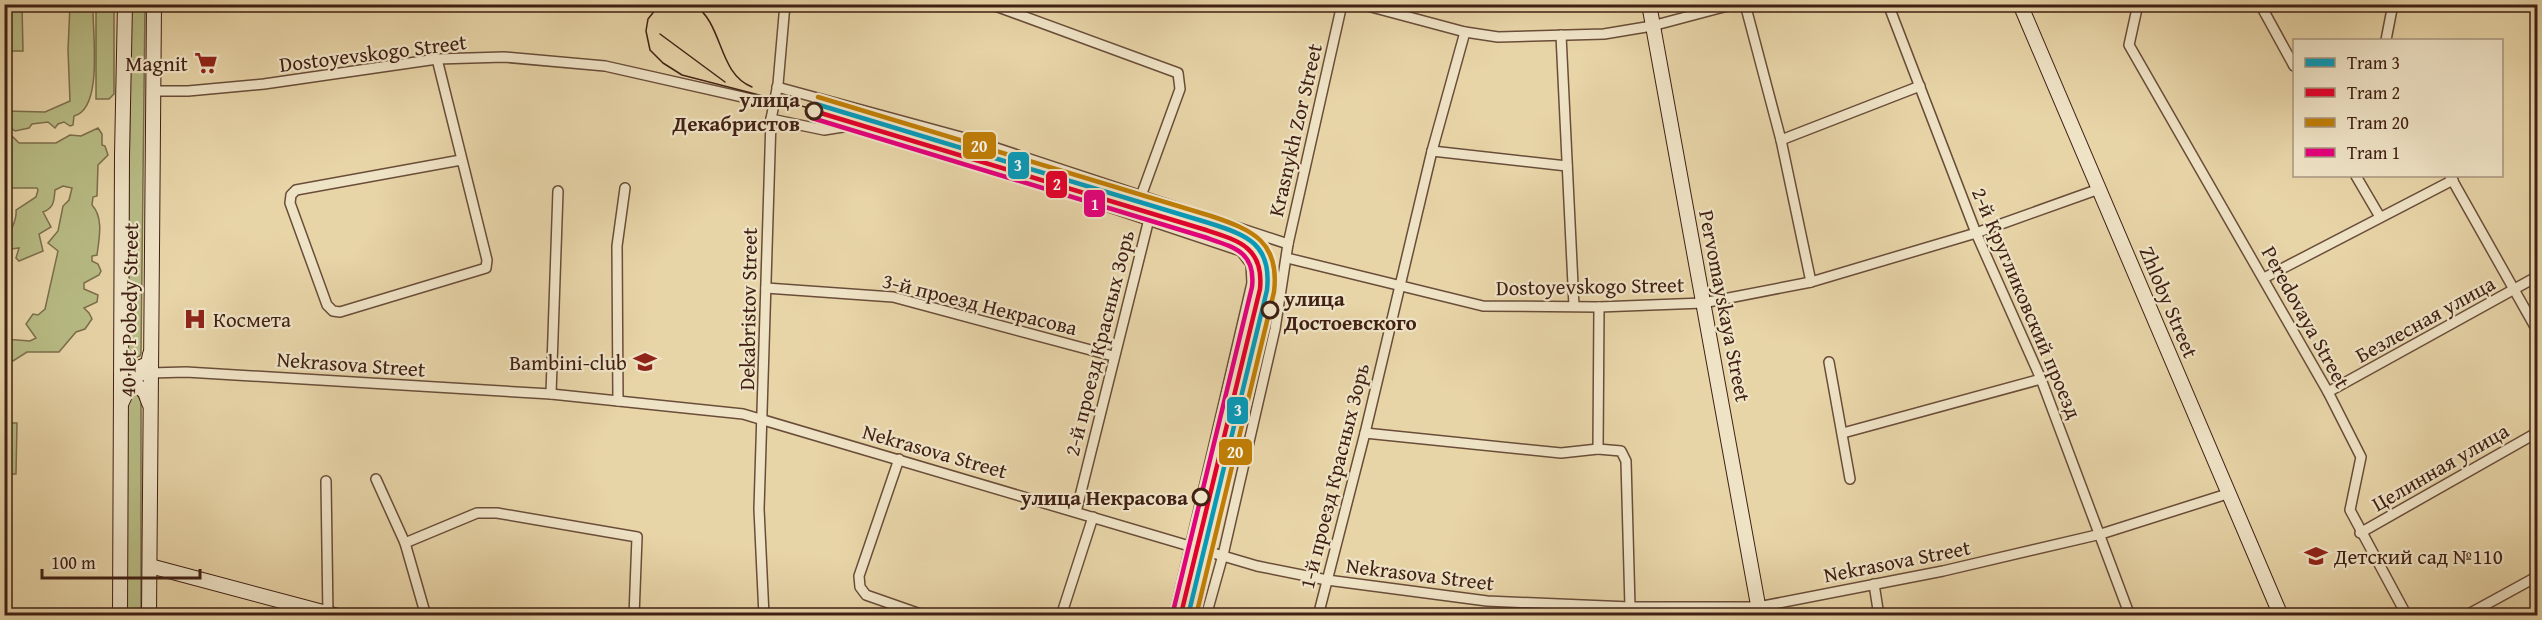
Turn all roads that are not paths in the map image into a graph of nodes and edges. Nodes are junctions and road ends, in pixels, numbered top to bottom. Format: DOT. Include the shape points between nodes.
graph roads {
  1 [pos="125,4"];
  2 [pos="154,4"];
  3 [pos="785,4"];
  4 [pos="990,4"];
  5 [pos="1342,4"];
  6 [pos="1360,4"];
  7 [pos="1648,4"];
  8 [pos="1735,4"];
  9 [pos="1745,4"];
  10 [pos="1888,4"];
  11 [pos="2020,4"];
  12 [pos="2138,4"];
  13 [pos="2260,4"];
  14 [pos="2393,4"];
  15 [pos="1652,27"];
  16 [pos="1465,32"];
  17 [pos="1561,35"];
  18 [pos="2386,39"];
  19 [pos="437,59"];
  20 [pos="2293,62"];
  21 [pos="1920,86"];
  22 [pos="777,87"];
  23 [pos="153,91"];
  24 [pos="773,104"];
  25 [pos="771,119"];
  26 [pos="1781,140"];
  27 [pos="1432,151"];
  28 [pos="461,160"];
  29 [pos="1568,166"];
  30 [pos="2357,177"];
  31 [pos="2452,178"];
  32 [pos="625,188"];
  33 [pos="2099,189"];
  34 [pos="558,192"];
  35 [pos="1141,196"];
  36 [pos="2380,218"];
  37 [pos="1149,219"];
  38 [pos="1976,233"];
  39 [pos="1288,244"];
  40 [pos="1287,258"];
  41 [pos="2538,276"];
  42 [pos="2264,278"];
  43 [pos="1811,282"];
  44 [pos="1399,285"];
  45 [pos="766,288"];
  46 [pos="2514,291"];
  47 [pos="1703,303"];
  48 [pos="1574,306"];
  49 [pos="1599,307"];
  50 [pos="2538,332"];
  51 [pos="122,351"];
  52 [pos="150,354"];
  53 [pos="1113,356"];
  54 [pos="1829,362"];
  55 [pos="150,373"];
  56 [pos="2041,380"];
  57 [pos="121,384"];
  58 [pos="2328,392"];
  59 [pos="551,394"];
  60 [pos="618,401"];
  61 [pos="121,405"];
  62 [pos="150,408"];
  63 [pos="763,420"];
  64 [pos="2538,432"];
  65 [pos="1365,433"];
  66 [pos="1842,433"];
  67 [pos="1598,449"];
  68 [pos="899,459"];
  69 [pos="376,479"];
  70 [pos="1850,479"];
  71 [pos="326,482"];
  72 [pos="2227,494"];
  73 [pos="1076,512"];
  74 [pos="1093,518"];
  75 [pos="2361,533"];
  76 [pos="2101,534"];
  77 [pos="405,543"];
  78 [pos="1192,545"];
  79 [pos="1223,555"];
  80 [pos="150,566"];
  81 [pos="2538,576"];
  82 [pos="1327,580"];
  83 [pos="1874,584"];
  84 [pos="1630,607"];
  85 [pos="1651,611"];
  86 [pos="1759,611"];
  87 [pos="120,615"];
  88 [pos="149,615"];
  89 [pos="331,615"];
  90 [pos="426,615"];
  91 [pos="634,615"];
  92 [pos="764,615"];
  93 [pos="926,615"];
  94 [pos="1061,615"];
  95 [pos="1174,615"];
  96 [pos="1206,615"];
  97 [pos="1318,615"];
  98 [pos="1879,615"];
  99 [pos="2130,615"];
  100 [pos="2281,615"];
  101 [pos="2407,615"];
  102 [pos="2465,615"];
  1 -- 51 [label="street, 40 let Pobedy Street"];
  2 -- 23 [label="street, 40 let Pobedy Street"];
  3 -- 22 [label="street, Dekabristov Street"];
  4 -- 35 [label="street" via="1179,73 1180,89"];
  5 -- 39 [label="street, Krasnykh Zor Street"];
  6 -- 16 [label="street"];
  7 -- 15 [label="street, Pervomayskaya Street"];
  8 -- 15 [label="street"];
  9 -- 26 [label="street"];
  10 -- 21 [label="street, 2-й Кругликовский проезд"];
  11 -- 33 [label="street, Zhloby Street"];
  12 -- 42 [label="street, Peredovaya Street" via="2129,45"];
  13 -- 20 [label="street"];
  14 -- 18 [label="street"];
  15 -- 17 [label="street"];
  15 -- 47 [label="street, Pervomayskaya Street"];
  16 -- 17 [label="street" via="1498,37"];
  16 -- 27 [label="street, 1-й проезд Красных Зорь"];
  17 -- 29 [label="street"];
  19 -- 23 [label="street, Dostoyevskogo Street" via="264,84"];
  19 -- 24 [label="street, Dostoyevskogo Street" via="504,57 605,66"];
  19 -- 28 [label="street"];
  21 -- 26 [label="street"];
  21 -- 38 [label="street, 2-й Кругликовский проезд"];
  22 -- 24 [label="street, Dekabristov Street"];
  22 -- 35 [label="street" via="972,140"];
  23 -- 52 [label="street, 40 let Pobedy Street"];
  24 -- 25 [label="street, Dekabristov Street"];
  25 -- 37 [label="street" via="824,130 849,126"];
  25 -- 45 [label="street, Dekabristov Street"];
  26 -- 43 [label="street"];
  27 -- 29 [label="street"];
  27 -- 44 [label="street, 1-й проезд Красных Зорь"];
  28 -- 28 [label="street" via="486,268 333,311 327,305 290,203 291,195 296,190"];
  29 -- 48 [label="street"];
  30 -- 36 [label="street"];
  31 -- 36 [label="street"];
  31 -- 46 [label="street"];
  32 -- 60 [label="street" via="617,246"];
  33 -- 38 [label="street, Dostoyevskogo Street"];
  33 -- 72 [label="street, Zhloby Street"];
  34 -- 59 [label="street"];
  35 -- 39 [label="street"];
  36 -- 42 [label="street"];
  37 -- 53 [label="street, 2-й проезд Красных Зорь"];
  37 -- 78 [label="street" via="1241,251 1251,264 1252,283"];
  38 -- 43 [label="street, Dostoyevskogo Street"];
  38 -- 56 [label="street, 2-й Кругликовский проезд"];
  39 -- 40 [label="street, Krasnykh Zor Street"];
  40 -- 44 [label="street, Dostoyevskogo Street"];
  40 -- 79 [label="street, Krasnykh Zor Street" via="1275,329"];
  41 -- 46 [label="street, Безлесная улица"];
  42 -- 58 [label="street, Peredovaya Street"];
  43 -- 47 [label="street, Dostoyevskogo Street"];
  44 -- 48 [label="street, Dostoyevskogo Street" via="1483,306"];
  44 -- 65 [label="street, 1-й проезд Красных Зорь"];
  45 -- 53 [label="street, 3-й проезд Некрасова" via="892,297"];
  45 -- 63 [label="street, Dekabristov Street"];
  46 -- 50 [label="street"];
  46 -- 58 [label="street, Безлесная улица"];
  47 -- 49 [label="street, Dostoyevskogo Street"];
  47 -- 86 [label="street, Pervomayskaya Street"];
  48 -- 49 [label="street, Dostoyevskogo Street"];
  49 -- 67 [label="street"];
  51 -- 52 [label="street" via="123,361 135,369 148,364"];
  51 -- 57 [label="street, 40 let Pobedy Street"];
  52 -- 55 [label="street, 40 let Pobedy Street"];
  53 -- 73 [label="street, 2-й проезд Красных Зорь"];
  54 -- 66 [label="street"];
  55 -- 57 [label="street, Nekrasova Street"];
  55 -- 59 [label="street, Nekrasova Street"];
  55 -- 62 [label="street, 40 let Pobedy Street"];
  56 -- 66 [label="street"];
  56 -- 76 [label="street, 2-й Кругликовский проезд"];
  57 -- 61 [label="street, 40 let Pobedy Street"];
  58 -- 75 [label="street, Peredovaya Street" via="2361,457 2350,510"];
  59 -- 60 [label="street, Nekrasova Street"];
  60 -- 63 [label="street, Nekrasova Street" via="743,414"];
  61 -- 62 [label="street" via="125,392 139,387"];
  61 -- 87 [label="street, 40 let Pobedy Street"];
  62 -- 80 [label="street, 40 let Pobedy Street"];
  63 -- 68 [label="street, Nekrasova Street"];
  63 -- 92 [label="street, Dekabristov Street" via="759,509"];
  64 -- 75 [label="street, Целинная улица"];
  65 -- 67 [label="street" via="1561,453"];
  65 -- 82 [label="street, 1-й проезд Красных Зорь"];
  66 -- 70 [label="street"];
  67 -- 84 [label="street" via="1621,451 1626,462"];
  68 -- 73 [label="street, Nekrasova Street"];
  68 -- 93 [label="street" via="860,576 860,587 866,595"];
  69 -- 77 [label="street"];
  71 -- 89 [label="street"];
  72 -- 76 [label="street, Nekrasova Street"];
  72 -- 100 [label="street, Zhloby Street"];
  73 -- 74 [label="street, Nekrasova Street"];
  74 -- 78 [label="street, Nekrasova Street"];
  74 -- 94 [label="street"];
  75 -- 101 [label="street, Peredovaya Street"];
  76 -- 83 [label="street, Nekrasova Street"];
  76 -- 99 [label="street, 2-й Кругликовский проезд"];
  77 -- 90 [label="street"];
  77 -- 91 [label="street" via="477,513 637,537"];
  78 -- 79 [label="street, Nekrasova Street"];
  78 -- 95 [label="street"];
  79 -- 82 [label="street, Nekrasova Street"];
  79 -- 96 [label="street, Krasnykh Zor Street"];
  80 -- 88 [label="street, 40 let Pobedy Street"];
  80 -- 89 [label="street"];
  81 -- 102 [label="street"];
  82 -- 84 [label="street, Nekrasova Street" via="1487,601"];
  82 -- 97 [label="street, 1-й проезд Красных Зорь"];
  83 -- 86 [label="street, Nekrasova Street"];
  83 -- 98 [label="street"];
  84 -- 85 [label="street, Nekrasova Street"];
  85 -- 86 [label="street, Nekrasova Street"];
}
